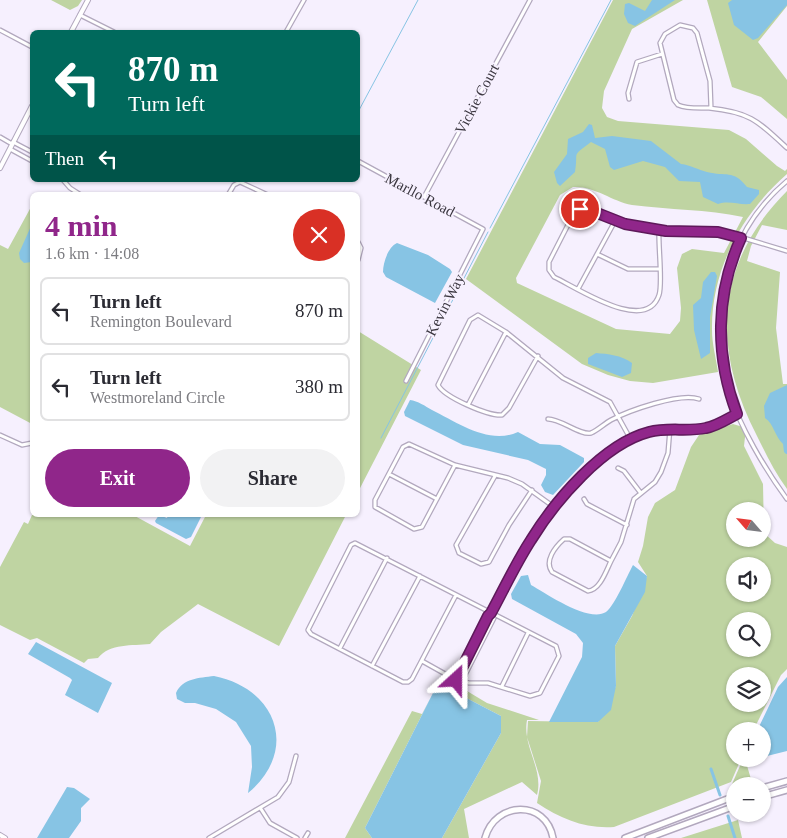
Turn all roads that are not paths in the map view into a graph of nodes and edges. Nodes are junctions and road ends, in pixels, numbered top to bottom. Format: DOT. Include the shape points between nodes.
graph roads {
  1 [pos="88,0"];
  2 [pos="304,0"];
  3 [pos="530,0"];
  4 [pos="80,15"];
  5 [pos="0,30"];
  6 [pos="72,30"];
  7 [pos="110,30"];
  8 [pos="287,30"];
  9 [pos="30,46"];
  10 [pos="662,54"];
  11 [pos="629,99"];
  12 [pos="711,108"];
  13 [pos="30,110"];
  14 [pos="0,137"];
  15 [pos="13,143"];
  16 [pos="787,148"];
  17 [pos="10,149"];
  18 [pos="30,151"];
  19 [pos="30,160"];
  20 [pos="360,162"];
  21 [pos="0,168"];
  22 [pos="787,181"];
  23 [pos="64,182"];
  24 [pos="243,182"];
  25 [pos="243,182"];
  26 [pos="77,192"];
  27 [pos="230,192"];
  28 [pos="262,192"];
  29 [pos="424,197"];
  30 [pos="615,221"];
  31 [pos="484,229"];
  32 [pos="659,230"];
  33 [pos="741,238"];
  34 [pos="787,251"];
  35 [pos="597,254"];
  36 [pos="659,269"];
  37 [pos="578,288"];
  38 [pos="506,332"];
  39 [pos="538,356"];
  40 [pos="406,381"];
  41 [pos="699,399"];
  42 [pos="468,405"];
  43 [pos="737,414"];
  44 [pos="618,417"];
  45 [pos="548,419"];
  46 [pos="670,428"];
  47 [pos="0,435"];
  48 [pos="630,440"];
  49 [pos="30,443"];
  50 [pos="455,466"];
  51 [pos="618,468"];
  52 [pos="389,474"];
  53 [pos="496,476"];
  54 [pos="532,490"];
  55 [pos="640,492"];
  56 [pos="584,498"];
  57 [pos="437,499"];
  58 [pos="787,499"];
  59 [pos="554,507"];
  60 [pos="627,525"];
  61 [pos="387,558"];
  62 [pos="611,561"];
  63 [pos="420,576"];
  64 [pos="456,595"];
  65 [pos="491,613"];
  66 [pos="528,633"];
  67 [pos="472,647"];
  68 [pos="340,648"];
  69 [pos="478,650"];
  70 [pos="422,661"];
  71 [pos="372,666"];
  72 [pos="456,680"];
  73 [pos="502,686"];
  74 [pos="296,756"];
  75 [pos="787,780"];
  76 [pos="771,785"];
  77 [pos="787,790"];
  78 [pos="771,794"];
  79 [pos="726,799"];
  80 [pos="261,809"];
  81 [pos="726,809"];
  82 [pos="308,833"];
  83 [pos="0,835"];
  84 [pos="5,838"];
  85 [pos="209,838"];
  86 [pos="297,838"];
  87 [pos="304,838"];
  88 [pos="485,838"];
  89 [pos="553,838"];
  90 [pos="625,838"];
  91 [pos="648,838"];
  1 -- 4 [label="street"];
  2 -- 8 [label="street"];
  3 -- 29 [label="street, Vickie Court"];
  4 -- 6 [label="street"];
  4 -- 7 [label="street"];
  5 -- 9 [label="street"];
  10 -- 11 [label="street" via="637,62"];
  10 -- 12 [label="street" via="674,100 678,104"];
  10 -- 12 [label="street" via="660,43 664,34 680,25 687,25 698,33 710,81"];
  12 -- 16 [label="street" via="737,112 758,121"];
  13 -- 15 [label="street"];
  14 -- 15 [label="street"];
  15 -- 17 [label="street"];
  15 -- 18 [label="street"];
  17 -- 19 [label="street"];
  17 -- 21 [label="street"];
  20 -- 29 [label="street, Marllo Road"];
  22 -- 33 [label="street" via="758,212"];
  23 -- 26 [label="street"];
  24 -- 28 [label="street"];
  25 -- 27 [label="street" via="234,185"];
  29 -- 31 [label="street, Marllo Road"];
  30 -- 32 [label="street"];
  30 -- 35 [label="street"];
  30 -- 37 [label="street" via="587,209 573,214 549,262 549,270 554,277"];
  31 -- 40 [label="street, Kevin Way"];
  32 -- 33 [label="street" via="710,231"];
  32 -- 36 [label="street"];
  33 -- 34 [label="street"];
  33 -- 43 [label="street" via="727,273 720,320 728,391"];
  35 -- 36 [label="street" via="628,269"];
  35 -- 37 [label="street"];
  36 -- 37 [label="street" via="659,296 652,306 643,311 621,309"];
  38 -- 39 [label="street"];
  38 -- 42 [label="street"];
  38 -- 42 [label="street" via="483,317 473,316 443,371 438,385 441,390"];
  39 -- 42 [label="street" via="505,413 499,415"];
  39 -- 44 [label="street" via="563,378 610,402"];
  41 -- 44 [label="street" via="662,402"];
  43 -- 46 [label="street" via="705,428"];
  43 -- 58 [label="street"];
  44 -- 45 [label="street" via="591,433"];
  44 -- 48 [label="street"];
  46 -- 48 [label="street"];
  46 -- 55 [label="street" via="668,453 661,472"];
  47 -- 49 [label="street" via="22,445"];
  48 -- 59 [label="street" via="594,465"];
  50 -- 52 [label="street" via="409,444 403,447"];
  50 -- 53 [label="street"];
  50 -- 57 [label="street"];
  51 -- 55 [label="street"];
  52 -- 57 [label="street"];
  52 -- 57 [label="street" via="374,504 378,510 399,522 414,529 422,527"];
  53 -- 54 [label="street"];
  53 -- 54 [label="street" via="456,545 459,553 481,564 489,562"];
  54 -- 59 [label="street"];
  55 -- 60 [label="street" via="631,505"];
  56 -- 60 [label="street" via="587,504"];
  59 -- 65 [label="street" via="531,540"];
  60 -- 62 [label="street"];
  61 -- 63 [label="street"];
  61 -- 68 [label="street"];
  61 -- 68 [label="street" via="360,544 351,546 309,626 311,634"];
  62 -- 62 [label="street" via="592,591 548,567 564,539 570,539"];
  63 -- 64 [label="street"];
  63 -- 71 [label="street"];
  64 -- 65 [label="street"];
  64 -- 70 [label="street"];
  65 -- 66 [label="street"];
  65 -- 67 [label="street"];
  65 -- 69 [label="street" via="494,618"];
  66 -- 73 [label="street"];
  66 -- 73 [label="street" via="556,646 559,656 536,696"];
  67 -- 69 [label="street"];
  67 -- 72 [label="street"];
  68 -- 71 [label="street"];
  69 -- 72 [label="street" via="464,676"];
  70 -- 71 [label="street" via="408,682"];
  70 -- 72 [label="street"];
  72 -- 73 [label="street"];
  74 -- 80 [label="street" via="285,788"];
  75 -- 76 [label="highway"];
  77 -- 78 [label="highway"];
  79 -- 90 [label="highway"];
  80 -- 85 [label="street"];
  80 -- 86 [label="street" via="270,823"];
  81 -- 91 [label="highway"];
  82 -- 87 [label="street"];
  83 -- 84 [label="street"];
  88 -- 89 [label="highway" via="493,820 500,814 518,809 535,813 543,819"];
}
